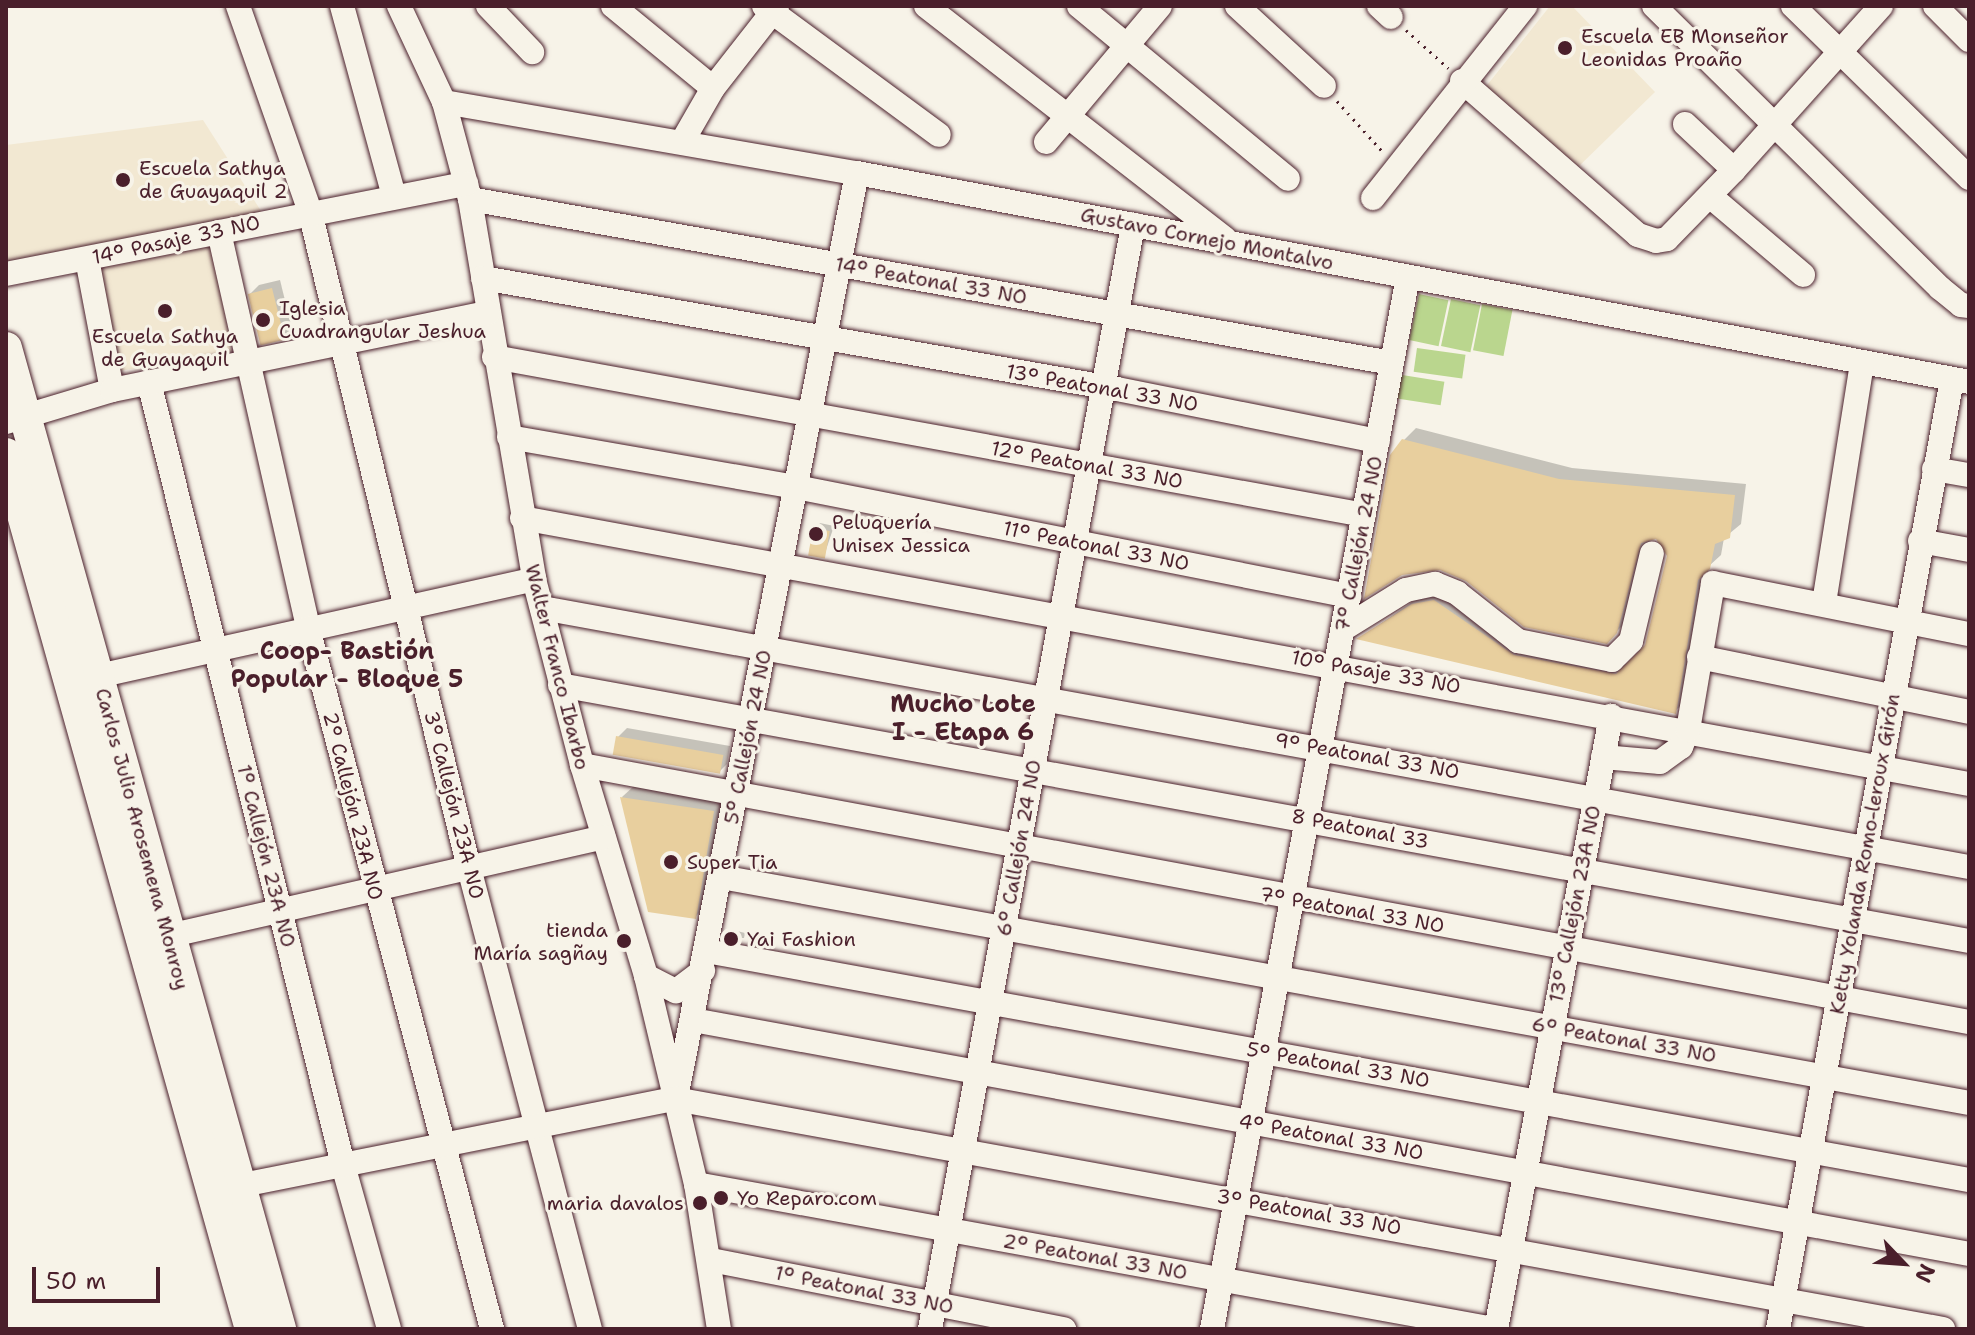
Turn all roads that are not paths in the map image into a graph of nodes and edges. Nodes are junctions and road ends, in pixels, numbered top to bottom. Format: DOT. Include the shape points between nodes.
graph roads {
  1 [pos="238,6"];
  2 [pos="342,6"];
  3 [pos="399,6"];
  4 [pos="488,6"];
  5 [pos="613,6"];
  6 [pos="926,6"];
  7 [pos="1079,6"];
  8 [pos="1160,6"];
  9 [pos="1237,6"];
  10 [pos="1525,6"];
  11 [pos="1654,6"];
  12 [pos="1793,6"];
  13 [pos="1881,6"];
  14 [pos="1935,6"];
  15 [pos="771,8"];
  16 [pos="1969,40"];
  17 [pos="1127,46"];
  18 [pos="532,52"];
  19 [pos="1840,52"];
  20 [pos="1462,81"];
  21 [pos="1324,86"];
  22 [pos="713,88"];
  23 [pos="444,102"];
  24 [pos="1066,118"];
  25 [pos="1777,123"];
  26 [pos="1685,124"];
  27 [pos="939,135"];
  28 [pos="682,142"];
  29 [pos="1046,142"];
  30 [pos="1734,170"];
  31 [pos="857,173"];
  32 [pos="1969,178"];
  33 [pos="1288,179"];
  34 [pos="468,192"];
  35 [pos="394,196"];
  36 [pos="1710,196"];
  37 [pos="1373,198"];
  38 [pos="310,212"];
  39 [pos="1133,225"];
  40 [pos="219,232"];
  41 [pos="1230,243"];
  42 [pos="87,259"];
  43 [pos="839,265"];
  44 [pos="6,274"];
  45 [pos="1803,275"];
  46 [pos="1408,277"];
  47 [pos="483,278"];
  48 [pos="1969,306"];
  49 [pos="488,313"];
  50 [pos="1117,314"];
  51 [pos="339,342"];
  52 [pos="826,342"];
  53 [pos="6,348"];
  54 [pos="494,357"];
  55 [pos="245,360"];
  56 [pos="1862,362"];
  57 [pos="1392,363"];
  58 [pos="1961,380"];
  59 [pos="149,382"];
  60 [pos="1104,387"];
  61 [pos="112,390"];
  62 [pos="809,418"];
  63 [pos="16,420"];
  64 [pos="509,437"];
  65 [pos="1378,441"];
  66 [pos="6,454"];
  67 [pos="1090,464"];
  68 [pos="1934,469"];
  69 [pos="1969,475"];
  70 [pos="796,487"];
  71 [pos="1364,515"];
  72 [pos="522,518"];
  73 [pos="1920,541"];
  74 [pos="1075,542"];
  75 [pos="1969,550"];
  76 [pos="1652,553"];
  77 [pos="782,562"];
  78 [pos="534,579"];
  79 [pos="1349,596"];
  80 [pos="1824,603"];
  81 [pos="404,607"];
  82 [pos="542,608"];
  83 [pos="1062,614"];
  84 [pos="1906,623"];
  85 [pos="308,628"];
  86 [pos="1343,629"];
  87 [pos="1969,634"];
  88 [pos="766,645"];
  89 [pos="214,647"];
  90 [pos="1699,657"];
  91 [pos="1336,665"];
  92 [pos="98,676"];
  93 [pos="560,685"];
  94 [pos="1047,697"];
  95 [pos="1893,699"];
  96 [pos="1969,712"];
  97 [pos="1611,716"];
  98 [pos="751,718"];
  99 [pos="1688,730"];
  100 [pos="1321,747"];
  101 [pos="1603,757"];
  102 [pos="582,765"];
  103 [pos="1880,767"];
  104 [pos="1034,770"];
  105 [pos="1969,784"];
  106 [pos="736,793"];
  107 [pos="1595,798"];
  108 [pos="1307,820"];
  109 [pos="604,837"];
  110 [pos="1866,848"];
  111 [pos="1019,849"];
  112 [pos="1969,867"];
  113 [pos="469,868"];
  114 [pos="1582,870"];
  115 [pos="721,877"];
  116 [pos="374,889"];
  117 [pos="1293,899"];
  118 [pos="280,912"];
  119 [pos="1853,920"];
  120 [pos="1005,928"];
  121 [pos="155,939"];
  122 [pos="1969,941"];
  123 [pos="1567,949"];
  124 [pos="704,961"];
  125 [pos="646,976"];
  126 [pos="1278,978"];
  127 [pos="1838,998"];
  128 [pos="991,1002"];
  129 [pos="693,1020"];
  130 [pos="1969,1022"];
  131 [pos="1552,1027"];
  132 [pos="1264,1052"];
  133 [pos="978,1072"];
  134 [pos="1824,1077"];
  135 [pos="675,1099"];
  136 [pos="1538,1102"];
  137 [pos="1969,1103"];
  138 [pos="1251,1122"];
  139 [pos="537,1125"];
  140 [pos="441,1145"];
  141 [pos="964,1149"];
  142 [pos="1810,1151"];
  143 [pos="343,1165"];
  144 [pos="1525,1172"];
  145 [pos="1969,1180"];
  146 [pos="696,1184"];
  147 [pos="238,1186"];
  148 [pos="1237,1199"];
  149 [pos="1798,1222"];
  150 [pos="949,1230"];
  151 [pos="1511,1249"];
  152 [pos="1969,1254"];
  153 [pos="711,1260"];
  154 [pos="1222,1280"];
  155 [pos="1784,1300"];
  156 [pos="932,1317"];
  157 [pos="251,1329"];
  158 [pos="280,1329"];
  159 [pos="389,1329"];
  160 [pos="492,1329"];
  161 [pos="590,1329"];
  162 [pos="719,1329"];
  163 [pos="1064,1329"];
  164 [pos="1212,1329"];
  165 [pos="1495,1329"];
  166 [pos="1778,1329"];
  167 [pos="1943,1329"];
  1 -- 38 [label="street, 3° Callejón 23A NO"];
  2 -- 35 [label="street"];
  3 -- 23 [label="street, Walter Franco Ibarbo"];
  4 -- 18 [label="street"];
  5 -- 22 [label="street"];
  6 -- 24 [label="street"];
  7 -- 17 [label="street"];
  8 -- 17 [label="street"];
  9 -- 21 [label="street"];
  10 -- 20 [label="street"];
  11 -- 25 [label="street"];
  12 -- 19 [label="street"];
  13 -- 19 [label="street"];
  14 -- 16 [label="street"];
  15 -- 22 [label="street"];
  15 -- 27 [label="street"];
  17 -- 24 [label="street"];
  17 -- 33 [label="street"];
  19 -- 25 [label="street"];
  19 -- 32 [label="street"];
  20 -- 36 [label="street" via="1638,235 1667,239"];
  20 -- 37 [label="street"];
  22 -- 28 [label="street"];
  23 -- 28 [label="street, Gustavo Cornejo Montalvo"];
  23 -- 34 [label="street, Walter Franco Ibarbo"];
  24 -- 29 [label="street"];
  24 -- 41 [label="street"];
  25 -- 30 [label="street"];
  25 -- 48 [label="street" via="1940,288"];
  26 -- 30 [label="street"];
  28 -- 31 [label="street, Gustavo Cornejo Montalvo"];
  30 -- 36 [label="street"];
  31 -- 39 [label="street, Gustavo Cornejo Montalvo"];
  31 -- 43 [label="street, 5° Callejón 24 NO"];
  34 -- 35 [label="street, 14° Peatonal 33 NO"];
  34 -- 43 [label="street, 14° Peatonal 33 NO"];
  34 -- 47 [label="street, Walter Franco Ibarbo"];
  35 -- 38 [label="street, 14° Pasaje 33 NO"];
  36 -- 45 [label="street"];
  38 -- 40 [label="street, 14° Pasaje 33 NO"];
  38 -- 51 [label="street, 3° Callejón 23A NO"];
  39 -- 41 [label="street, Gustavo Cornejo Montalvo"];
  39 -- 50 [label="street, 6° Callejón 24 NO"];
  40 -- 42 [label="street, 14° Pasaje 33 NO"];
  40 -- 55 [label="street, 2° Callejón 23A NO"];
  41 -- 46 [label="street, Gustavo Cornejo Montalvo"];
  42 -- 44 [label="street, 14° Pasaje 33 NO"];
  42 -- 61 [label="street"];
  43 -- 50 [label="street, 14° Peatonal 33 NO"];
  43 -- 52 [label="street, 5° Callejón 24 NO"];
  46 -- 56 [label="street, Gustavo Cornejo Montalvo"];
  46 -- 57 [label="street, 7° Callejón 24 NO"];
  47 -- 49 [label="street, Walter Franco Ibarbo"];
  47 -- 52 [label="street, 13° Peatonal 33 NO"];
  49 -- 51 [label="street"];
  49 -- 54 [label="street, Walter Franco Ibarbo"];
  50 -- 57 [label="street, 14° Peatonal 33 NO"];
  50 -- 60 [label="street, 6° Callejón 24 NO"];
  51 -- 55 [label="street"];
  51 -- 81 [label="street, 3° Callejón 23A NO"];
  52 -- 60 [label="street, 13° Peatonal 33 NO"];
  52 -- 62 [label="street, 5° Callejón 24 NO"];
  53 -- 63 [label="main road, Carlos Julio Arosemena Monroy"];
  54 -- 62 [label="street, 12° Peatonal 33 NO"];
  54 -- 64 [label="street, Walter Franco Ibarbo"];
  55 -- 59 [label="street"];
  55 -- 85 [label="street, 2° Callejón 23A NO"];
  56 -- 58 [label="street, Gustavo Cornejo Montalvo"];
  56 -- 80 [label="street"];
  57 -- 65 [label="street, 7° Callejón 24 NO"];
  58 -- 68 [label="street, Ketty Yolanda Romo-leroux Girón"];
  59 -- 61 [label="street"];
  59 -- 89 [label="street, 1° Callejón 23A NO"];
  60 -- 65 [label="street, 13° Peatonal 33 NO"];
  60 -- 67 [label="street, 6° Callejón 24 NO"];
  61 -- 63 [label="street"];
  62 -- 67 [label="street, 12° Peatonal 33 NO"];
  62 -- 70 [label="street, 5° Callejón 24 NO"];
  63 -- 92 [label="main road, Carlos Julio Arosemena Monroy"];
  64 -- 70 [label="street, 11° Peatonal 33 NO"];
  64 -- 72 [label="street, Walter Franco Ibarbo"];
  65 -- 71 [label="street, 7° Callejón 24 NO"];
  66 -- 121 [label="main road, Carlos Julio Arosemena Monroy"];
  67 -- 71 [label="street, 12° Peatonal 33 NO"];
  67 -- 74 [label="street, 6° Callejón 24 NO"];
  68 -- 69 [label="street"];
  68 -- 73 [label="street, Ketty Yolanda Romo-leroux Girón"];
  70 -- 74 [label="street, 11° Peatonal 33 NO"];
  70 -- 77 [label="street, 5° Callejón 24 NO"];
  71 -- 79 [label="street, 7° Callejón 24 NO"];
  72 -- 77 [label="street, 10° Pasaje 33 NO"];
  72 -- 78 [label="street, Walter Franco Ibarbo"];
  73 -- 75 [label="street"];
  73 -- 84 [label="street, Ketty Yolanda Romo-leroux Girón"];
  74 -- 79 [label="street, 11° Peatonal 33 NO"];
  74 -- 83 [label="street, 6° Callejón 24 NO"];
  76 -- 86 [label="street" via="1631,641 1612,660 1518,641 1457,593 1435,584 1406,590"];
  77 -- 83 [label="street, 10° Pasaje 33 NO"];
  77 -- 88 [label="street, 5° Callejón 24 NO"];
  78 -- 81 [label="street"];
  78 -- 82 [label="street, Walter Franco Ibarbo"];
  79 -- 86 [label="street, 7° Callejón 24 NO"];
  80 -- 84 [label="street"];
  80 -- 90 [label="street" via="1719,581 1711,589"];
  81 -- 85 [label="street"];
  81 -- 113 [label="street, 3° Callejón 23A NO"];
  82 -- 88 [label="street, 9° Peatonal 33 NO"];
  82 -- 93 [label="street, Walter Franco Ibarbo"];
  83 -- 91 [label="street, 10° Pasaje 33 NO"];
  83 -- 94 [label="street, 6° Callejón 24 NO"];
  84 -- 87 [label="street"];
  84 -- 95 [label="street, Ketty Yolanda Romo-leroux Girón"];
  85 -- 89 [label="street"];
  85 -- 116 [label="street, 2° Callejón 23A NO"];
  86 -- 91 [label="street, 7° Callejón 24 NO"];
  88 -- 94 [label="street, 9° Peatonal 33 NO"];
  88 -- 98 [label="street, 5° Callejón 24 NO"];
  89 -- 92 [label="street"];
  89 -- 118 [label="street, 1° Callejón 23A NO"];
  90 -- 95 [label="street"];
  90 -- 99 [label="street"];
  91 -- 97 [label="street, 10° Pasaje 33 NO"];
  91 -- 100 [label="street, 7° Callejón 24 NO"];
  92 -- 121 [label="main road, Carlos Julio Arosemena Monroy"];
  93 -- 98 [label="street, 8 Peatonal 33"];
  93 -- 102 [label="street, Walter Franco Ibarbo"];
  94 -- 100 [label="street, 9° Peatonal 33 NO"];
  94 -- 104 [label="street, 6° Callejón 24 NO"];
  95 -- 96 [label="street"];
  95 -- 103 [label="street, Ketty Yolanda Romo-leroux Girón"];
  97 -- 99 [label="street, 10° Pasaje 33 NO"];
  97 -- 101 [label="street, 13° Callejón 23A NO"];
  98 -- 104 [label="street, 8 Peatonal 33"];
  98 -- 106 [label="street, 5° Callejón 24 NO"];
  99 -- 101 [label="street" via="1681,747 1660,762"];
  99 -- 103 [label="street, 10° Pasaje 33 NO"];
  100 -- 107 [label="street, 9° Peatonal 33 NO"];
  100 -- 108 [label="street, 7° Callejón 24 NO"];
  101 -- 107 [label="street, 13° Callejón 23A NO"];
  102 -- 106 [label="street, 7° Peatonal 33 NO"];
  102 -- 109 [label="street, Walter Franco Ibarbo"];
  103 -- 105 [label="street, 10° Pasaje 33 NO"];
  103 -- 110 [label="street, Ketty Yolanda Romo-leroux Girón"];
  104 -- 108 [label="street, 8 Peatonal 33"];
  104 -- 111 [label="street, 6° Callejón 24 NO"];
  106 -- 111 [label="street, 7° Peatonal 33 NO"];
  106 -- 115 [label="street, 5° Callejón 24 NO"];
  107 -- 110 [label="street, 9° Peatonal 33 NO"];
  107 -- 114 [label="street, 13° Callejón 23A NO"];
  108 -- 114 [label="street, 8 Peatonal 33"];
  108 -- 117 [label="street, 7° Callejón 24 NO"];
  109 -- 113 [label="street"];
  109 -- 125 [label="street, Walter Franco Ibarbo"];
  110 -- 112 [label="street, 9° Peatonal 33 NO"];
  110 -- 119 [label="street, Ketty Yolanda Romo-leroux Girón"];
  111 -- 117 [label="street, 7° Peatonal 33 NO"];
  111 -- 120 [label="street, 6° Callejón 24 NO"];
  113 -- 116 [label="street"];
  113 -- 139 [label="street, 3° Callejón 23A NO"];
  114 -- 119 [label="street, 8 Peatonal 33"];
  114 -- 123 [label="street, 13° Callejón 23A NO"];
  115 -- 120 [label="street"];
  115 -- 124 [label="street, 5° Callejón 24 NO"];
  116 -- 118 [label="street"];
  116 -- 140 [label="street, 2° Callejón 23A NO"];
  117 -- 123 [label="street, 7° Peatonal 33 NO"];
  117 -- 126 [label="street, 7° Callejón 24 NO"];
  118 -- 121 [label="street"];
  118 -- 143 [label="street, 1° Callejón 23A NO"];
  119 -- 122 [label="street, 8 Peatonal 33"];
  119 -- 127 [label="street, Ketty Yolanda Romo-leroux Girón"];
  120 -- 126 [label="street, 6° Peatonal 33 NO"];
  120 -- 128 [label="street, 6° Callejón 24 NO"];
  121 -- 147 [label="main road, Carlos Julio Arosemena Monroy"];
  121 -- 157 [label="main road, Carlos Julio Arosemena Monroy"];
  123 -- 127 [label="street, 7° Peatonal 33 NO"];
  123 -- 131 [label="street, 13° Callejón 23A NO"];
  124 -- 125 [label="street" via="676,991"];
  124 -- 128 [label="street, 5° Peatonal 33 NO"];
  124 -- 129 [label="street, 5° Callejón 24 NO"];
  125 -- 135 [label="street, Walter Franco Ibarbo"];
  126 -- 131 [label="street, 6° Peatonal 33 NO"];
  126 -- 132 [label="street, 7° Callejón 24 NO"];
  127 -- 130 [label="street, 7° Peatonal 33 NO"];
  127 -- 134 [label="street, Ketty Yolanda Romo-leroux Girón"];
  128 -- 132 [label="street, 5° Peatonal 33 NO"];
  128 -- 133 [label="street, 6° Callejón 24 NO"];
  129 -- 133 [label="street, 4° Peatonal 33 NO"];
  129 -- 135 [label="street, 5° Callejón 24 NO"];
  131 -- 134 [label="street, 6° Peatonal 33 NO"];
  131 -- 136 [label="street, 13° Callejón 23A NO"];
  132 -- 136 [label="street, 5° Peatonal 33 NO"];
  132 -- 138 [label="street, 7° Callejón 24 NO"];
  133 -- 138 [label="street, 4° Peatonal 33 NO"];
  133 -- 141 [label="street, 6° Callejón 24 NO"];
  134 -- 137 [label="street, 6° Peatonal 33 NO"];
  134 -- 142 [label="street, Ketty Yolanda Romo-leroux Girón"];
  135 -- 139 [label="street"];
  135 -- 141 [label="street, 3° Peatonal 33 NO"];
  135 -- 146 [label="street, Walter Franco Ibarbo"];
  136 -- 142 [label="street, 5° Peatonal 33 NO"];
  136 -- 144 [label="street, 13° Callejón 23A NO"];
  138 -- 144 [label="street, 4° Peatonal 33 NO"];
  138 -- 148 [label="street, 7° Callejón 24 NO"];
  139 -- 140 [label="street"];
  139 -- 161 [label="street, 3° Callejón 23A NO"];
  140 -- 143 [label="street"];
  140 -- 160 [label="street, 2° Callejón 23A NO"];
  141 -- 148 [label="street, 3° Peatonal 33 NO"];
  141 -- 150 [label="street, 6° Callejón 24 NO"];
  142 -- 145 [label="street, 5° Peatonal 33 NO"];
  142 -- 149 [label="street, Ketty Yolanda Romo-leroux Girón"];
  143 -- 147 [label="street"];
  143 -- 159 [label="street, 1° Callejón 23A NO"];
  144 -- 149 [label="street, 4° Peatonal 33 NO"];
  144 -- 151 [label="street, 13° Callejón 23A NO"];
  146 -- 150 [label="street, 2° Peatonal 33 NO"];
  146 -- 153 [label="street, Walter Franco Ibarbo"];
  147 -- 158 [label="main road, Carlos Julio Arosemena Monroy"];
  148 -- 151 [label="street, 3° Peatonal 33 NO"];
  148 -- 154 [label="street, 7° Callejón 24 NO"];
  149 -- 152 [label="street, 4° Peatonal 33 NO"];
  149 -- 155 [label="street, Ketty Yolanda Romo-leroux Girón"];
  150 -- 154 [label="street, 2° Peatonal 33 NO"];
  150 -- 156 [label="street, 6° Callejón 24 NO"];
  151 -- 155 [label="street, 3° Peatonal 33 NO"];
  151 -- 165 [label="street, 13° Callejón 23A NO"];
  153 -- 156 [label="street, 1° Peatonal 33 NO"];
  153 -- 162 [label="street, Walter Franco Ibarbo"];
  154 -- 164 [label="street, 7° Callejón 24 NO"];
  154 -- 165 [label="street, 2° Peatonal 33 NO"];
  155 -- 166 [label="street, Ketty Yolanda Romo-leroux Girón"];
  155 -- 167 [label="street, 3° Peatonal 33 NO"];
  156 -- 163 [label="street, 1° Peatonal 33 NO"];
}
